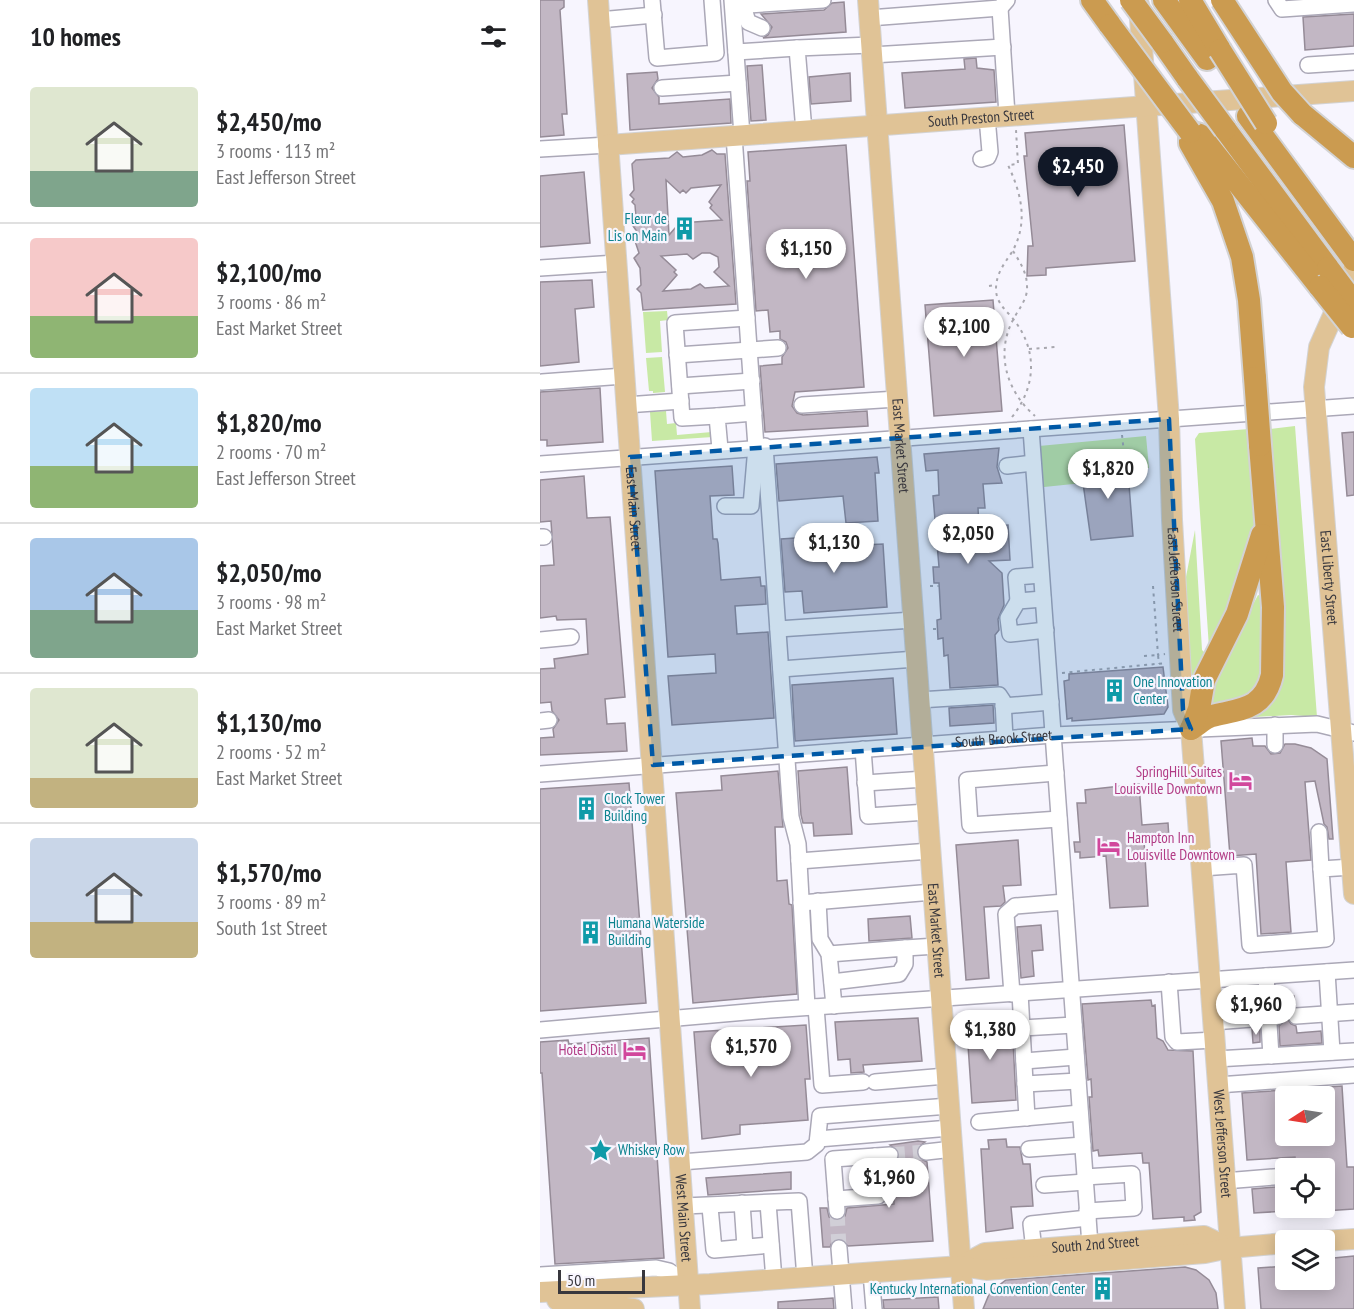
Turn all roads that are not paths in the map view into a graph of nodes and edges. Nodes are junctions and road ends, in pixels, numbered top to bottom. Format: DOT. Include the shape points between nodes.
graph roads {
  1 [pos="712,0"];
  2 [pos="823,0"];
  3 [pos="901,0"];
  4 [pos="1092,0"];
  5 [pos="1131,0"];
  6 [pos="1139,0"];
  7 [pos="1222,0"];
  8 [pos="1276,0"];
  9 [pos="1175,2"];
  10 [pos="736,4"];
  11 [pos="1004,4"];
  12 [pos="1354,4"];
  13 [pos="653,8"];
  14 [pos="869,9"];
  15 [pos="598,10"];
  16 [pos="911,15"];
  17 [pos="762,28"];
  18 [pos="1003,47"];
  19 [pos="797,48"];
  20 [pos="871,50"];
  21 [pos="736,52"];
  22 [pos="1354,62"];
  23 [pos="1308,65"];
  24 [pos="738,83"];
  25 [pos="662,88"];
  26 [pos="1354,91"];
  27 [pos="1146,105"];
  28 [pos="1011,115"];
  29 [pos="987,117"];
  30 [pos="877,125"];
  31 [pos="804,131"];
  32 [pos="1190,132"];
  33 [pos="738,135"];
  34 [pos="608,145"];
  35 [pos="540,149"];
  36 [pos="1354,157"];
  37 [pos="981,159"];
  38 [pos="1354,260"];
  39 [pos="616,263"];
  40 [pos="540,268"];
  41 [pos="1354,268"];
  42 [pos="1324,277"];
  43 [pos="1354,303"];
  44 [pos="747,318"];
  45 [pos="1353,328"];
  46 [pos="778,348"];
  47 [pos="750,350"];
  48 [pos="677,355"];
  49 [pos="624,376"];
  50 [pos="752,381"];
  51 [pos="542,382"];
  52 [pos="680,394"];
  53 [pos="897,399"];
  54 [pos="626,405"];
  55 [pos="802,405"];
  56 [pos="1354,405"];
  57 [pos="1315,408"];
  58 [pos="754,413"];
  59 [pos="717,416"];
  60 [pos="1169,419"];
  61 [pos="1031,429"];
  62 [pos="900,438"];
  63 [pos="761,446"];
  64 [pos="720,449"];
  65 [pos="630,457"];
  66 [pos="1034,463"];
  67 [pos="540,464"];
  68 [pos="1007,465"];
  69 [pos="725,506"];
  70 [pos="1264,525"];
  71 [pos="1041,575"];
  72 [pos="1043,599"];
  73 [pos="1018,601"];
  74 [pos="913,620"];
  75 [pos="778,629"];
  76 [pos="1046,630"];
  77 [pos="571,637"];
  78 [pos="540,640"];
  79 [pos="916,659"];
  80 [pos="782,669"];
  81 [pos="919,700"];
  82 [pos="1051,702"];
  83 [pos="1003,706"];
  84 [pos="1275,725"];
  85 [pos="1191,729"];
  86 [pos="1348,732"];
  87 [pos="1053,735"];
  88 [pos="1005,739"];
  89 [pos="922,744"];
  90 [pos="1275,745"];
  91 [pos="863,749"];
  92 [pos="788,754"];
  93 [pos="653,765"];
  94 [pos="1056,773"];
  95 [pos="540,774"];
  96 [pos="925,779"];
  97 [pos="865,783"];
  98 [pos="927,812"];
  99 [pos="1059,819"];
  100 [pos="1319,832"];
  101 [pos="930,851"];
  102 [pos="799,861"];
  103 [pos="1352,867"];
  104 [pos="1202,868"];
  105 [pos="1321,869"];
  106 [pos="933,892"];
  107 [pos="1354,894"];
  108 [pos="818,901"];
  109 [pos="1065,902"];
  110 [pos="801,903"];
  111 [pos="937,946"];
  112 [pos="905,948"];
  113 [pos="829,954"];
  114 [pos="1354,970"];
  115 [pos="1327,972"];
  116 [pos="1266,976"];
  117 [pos="1210,979"];
  118 [pos="832,982"];
  119 [pos="1169,982"];
  120 [pos="1071,990"];
  121 [pos="1016,993"];
  122 [pos="940,998"];
  123 [pos="834,1006"];
  124 [pos="812,1007"];
  125 [pos="1354,1012"];
  126 [pos="1330,1014"];
  127 [pos="1296,1016"];
  128 [pos="670,1018"];
  129 [pos="1273,1018"];
  130 [pos="1074,1025"];
  131 [pos="1022,1028"];
  132 [pos="540,1030"];
  133 [pos="1215,1040"];
  134 [pos="1354,1051"];
  135 [pos="1332,1052"];
  136 [pos="1271,1056"];
  137 [pos="1076,1057"];
  138 [pos="1024,1061"];
  139 [pos="1354,1075"];
  140 [pos="946,1076"];
  141 [pos="1078,1081"];
  142 [pos="1025,1084"];
  143 [pos="1218,1085"];
  144 [pos="949,1106"];
  145 [pos="1080,1113"];
  146 [pos="1027,1118"];
  147 [pos="979,1122"];
  148 [pos="950,1128"];
  149 [pos="818,1139"];
  150 [pos="1083,1145"];
  151 [pos="952,1149"];
  152 [pos="1029,1149"];
  153 [pos="926,1152"];
  154 [pos="681,1162"];
  155 [pos="1275,1177"];
  156 [pos="1085,1180"];
  157 [pos="1224,1181"];
  158 [pos="1044,1185"];
  159 [pos="742,1203"];
  160 [pos="768,1203"];
  161 [pos="836,1205"];
  162 [pos="684,1206"];
  163 [pos="710,1207"];
  164 [pos="1088,1215"];
  165 [pos="712,1237"];
  166 [pos="686,1238"];
  167 [pos="1354,1239"];
  168 [pos="1335,1240"];
  169 [pos="1275,1244"];
  170 [pos="771,1245"];
  171 [pos="1090,1245"];
  172 [pos="745,1247"];
  173 [pos="839,1248"];
  174 [pos="1229,1248"];
  175 [pos="1034,1250"];
  176 [pos="961,1266"];
  177 [pos="871,1273"];
  178 [pos="540,1275"];
  179 [pos="841,1275"];
  180 [pos="805,1278"];
  181 [pos="774,1280"];
  182 [pos="689,1285"];
  183 [pos="540,1294"];
  184 [pos="634,1309"];
  185 [pos="690,1309"];
  186 [pos="844,1309"];
  187 [pos="874,1309"];
  188 [pos="964,1309"];
  189 [pos="1235,1309"];
  1 -- 13 [label="street" via="716,53 657,58"];
  2 -- 10 [label="street"];
  3 -- 16 [label="street"];
  4 -- 32 [label="highway, bridge"];
  5 -- 42 [label="highway, bridge" via="1225,129"];
  6 -- 27 [label="main road, East Jefferson Street"];
  7 -- 36 [label="highway, bridge" via="1282,92"];
  8 -- 12 [label="street" via="1282,9"];
  9 -- 38 [label="highway"];
  10 -- 17 [label="street" via="748,22"];
  10 -- 21 [label="street"];
  11 -- 16 [label="street"];
  11 -- 18 [label="street"];
  13 -- 15 [label="street"];
  14 -- 16 [label="street"];
  14 -- 20 [label="main road, East Market Street"];
  15 -- 34 [label="main road, East Main Street"];
  18 -- 20 [label="street"];
  18 -- 28 [label="street"];
  19 -- 20 [label="street"];
  19 -- 21 [label="street"];
  19 -- 31 [label="street"];
  20 -- 30 [label="main road, East Market Street"];
  21 -- 24 [label="street"];
  22 -- 23 [label="street"];
  24 -- 25 [label="street"];
  24 -- 33 [label="street"];
  26 -- 27 [label="main road, South Preston Street"];
  27 -- 28 [label="main road, South Preston Street"];
  27 -- 60 [label="main road, East Jefferson Street"];
  28 -- 29 [label="main road, South Preston Street"];
  29 -- 30 [label="main road, South Preston Street"];
  29 -- 37 [label="street" via="990,152"];
  30 -- 31 [label="main road, South Preston Street"];
  30 -- 53 [label="main road, East Market Street"];
  31 -- 33 [label="main road, South Preston Street"];
  32 -- 42 [label="highway" via="1200,135"];
  32 -- 70 [label="highway, bridge" via="1190,143 1214,181 1239,248 1249,300"];
  33 -- 34 [label="main road, South Preston Street"];
  33 -- 44 [label="street"];
  34 -- 35 [label="street"];
  34 -- 39 [label="main road, East Main Street"];
  39 -- 40 [label="street"];
  39 -- 49 [label="main road, East Main Street"];
  41 -- 57 [label="main road, East Liberty Street" via="1318,347"];
  42 -- 43 [label="highway, bridge"];
  42 -- 45 [label="highway, bridge"];
  44 -- 47 [label="street"];
  44 -- 48 [label="street" via="675,323"];
  46 -- 47 [label="street"];
  47 -- 48 [label="street"];
  47 -- 50 [label="street"];
  48 -- 52 [label="street"];
  49 -- 51 [label="street"];
  49 -- 54 [label="main road, East Main Street"];
  50 -- 52 [label="street"];
  50 -- 58 [label="street"];
  52 -- 54 [label="street"];
  52 -- 59 [label="street" via="682,418"];
  53 -- 55 [label="street"];
  53 -- 62 [label="main road, East Market Street"];
  54 -- 65 [label="main road, East Main Street"];
  56 -- 57 [label="street"];
  57 -- 60 [label="street"];
  57 -- 86 [label="main road, East Liberty Street"];
  58 -- 59 [label="street"];
  58 -- 63 [label="street"];
  59 -- 64 [label="street"];
  60 -- 61 [label="street"];
  60 -- 85 [label="main road, East Jefferson Street" via="1184,710"];
  61 -- 62 [label="street"];
  61 -- 66 [label="street"];
  62 -- 63 [label="street"];
  62 -- 74 [label="main road, East Market Street"];
  63 -- 64 [label="street"];
  63 -- 69 [label="street" via="750,506"];
  63 -- 75 [label="street"];
  64 -- 65 [label="street"];
  65 -- 67 [label="street"];
  65 -- 93 [label="main road, East Main Street"];
  66 -- 68 [label="street"];
  66 -- 71 [label="street"];
  70 -- 85 [label="highway" via="1237,614 1204,680"];
  70 -- 85 [label="highway" via="1273,607 1274,659 1270,684 1250,706 1211,716"];
  71 -- 72 [label="street"];
  71 -- 73 [label="street" via="1016,577"];
  72 -- 73 [label="street"];
  72 -- 76 [label="street"];
  73 -- 76 [label="street" via="1008,618 1010,634"];
  74 -- 75 [label="street"];
  74 -- 79 [label="main road, East Market Street"];
  75 -- 80 [label="street"];
  76 -- 82 [label="street"];
  77 -- 78 [label="street"];
  79 -- 80 [label="street"];
  79 -- 81 [label="main road, East Market Street"];
  80 -- 92 [label="street"];
  81 -- 83 [label="street" via="999,695"];
  81 -- 89 [label="main road, East Market Street"];
  82 -- 83 [label="street"];
  82 -- 87 [label="street"];
  83 -- 88 [label="street"];
  84 -- 85 [label="street, South Brook Street"];
  84 -- 86 [label="street, South Brook Street" via="1317,724"];
  84 -- 90 [label="street"];
  85 -- 87 [label="street, South Brook Street"];
  85 -- 104 [label="main road, East Jefferson Street"];
  86 -- 103 [label="main road, East Liberty Street"];
  87 -- 88 [label="street, South Brook Street"];
  87 -- 94 [label="street"];
  88 -- 89 [label="street, South Brook Street"];
  89 -- 91 [label="street, South Brook Street"];
  89 -- 96 [label="main road, East Market Street"];
  91 -- 92 [label="street, South Brook Street"];
  91 -- 97 [label="street"];
  92 -- 93 [label="street, South Brook Street"];
  92 -- 102 [label="street" via="791,817"];
  93 -- 95 [label="street, South Brook Street"];
  93 -- 128 [label="main road, East Main Street"];
  94 -- 99 [label="street"];
  94 -- 99 [label="street" via="967,780 970,825"];
  96 -- 97 [label="street"];
  96 -- 98 [label="main road, East Market Street"];
  97 -- 98 [label="street" via="868,816"];
  98 -- 101 [label="main road, East Market Street"];
  99 -- 109 [label="street"];
  100 -- 105 [label="street"];
  101 -- 102 [label="street"];
  101 -- 106 [label="main road, East Market Street"];
  102 -- 110 [label="street"];
  103 -- 105 [label="street"];
  103 -- 107 [label="main road, East Liberty Street"];
  104 -- 105 [label="street" via="1244,860 1250,945 1326,939"];
  104 -- 117 [label="main road, East Jefferson Street"];
  106 -- 108 [label="street"];
  106 -- 111 [label="main road, East Market Street"];
  108 -- 110 [label="street"];
  108 -- 113 [label="street" via="820,939"];
  109 -- 120 [label="street"];
  109 -- 121 [label="street" via="1015,906 1006,914"];
  110 -- 124 [label="street"];
  111 -- 112 [label="street"];
  111 -- 122 [label="main road, East Market Street"];
  112 -- 113 [label="street"];
  112 -- 118 [label="street" via="905,964 899,974"];
  113 -- 118 [label="street"];
  114 -- 115 [label="street"];
  115 -- 116 [label="street"];
  115 -- 126 [label="street"];
  116 -- 117 [label="street"];
  116 -- 129 [label="street"];
  117 -- 119 [label="street"];
  117 -- 133 [label="main road, West Jefferson Street"];
  118 -- 123 [label="street"];
  119 -- 120 [label="street"];
  119 -- 133 [label="street" via="1173,1037 1177,1042"];
  120 -- 121 [label="street"];
  120 -- 130 [label="street"];
  121 -- 122 [label="street"];
  121 -- 131 [label="street"];
  122 -- 123 [label="street"];
  122 -- 140 [label="main road, East Market Street"];
  123 -- 124 [label="street"];
  124 -- 128 [label="street"];
  124 -- 140 [label="street" via="822,1085"];
  125 -- 126 [label="street"];
  126 -- 127 [label="street"];
  126 -- 135 [label="street"];
  128 -- 132 [label="street"];
  128 -- 154 [label="main road, West Main Street"];
  129 -- 133 [label="street"];
  129 -- 136 [label="street"];
  130 -- 131 [label="street"];
  130 -- 137 [label="street"];
  131 -- 138 [label="street"];
  133 -- 136 [label="street"];
  133 -- 143 [label="main road, West Jefferson Street"];
  134 -- 135 [label="street"];
  135 -- 136 [label="street"];
  137 -- 138 [label="street"];
  137 -- 141 [label="street"];
  138 -- 142 [label="street"];
  139 -- 143 [label="street"];
  140 -- 144 [label="main road, East Market Street"];
  141 -- 142 [label="street"];
  141 -- 145 [label="street"];
  142 -- 146 [label="street"];
  143 -- 157 [label="main road, West Jefferson Street"];
  144 -- 148 [label="main road, East Market Street"];
  144 -- 149 [label="street" via="820,1116"];
  145 -- 146 [label="street"];
  145 -- 150 [label="street"];
  146 -- 147 [label="street"];
  148 -- 149 [label="street"];
  148 -- 151 [label="main road, East Market Street"];
  149 -- 154 [label="street" via="807,1152"];
  150 -- 152 [label="street"];
  150 -- 156 [label="street"];
  151 -- 153 [label="street"];
  151 -- 176 [label="main road, East Market Street"];
  154 -- 162 [label="main road, West Main Street"];
  155 -- 157 [label="street"];
  156 -- 158 [label="street"];
  156 -- 164 [label="street"];
  156 -- 164 [label="street" via="1132,1174 1134,1208"];
  157 -- 174 [label="main road, West Jefferson Street"];
  159 -- 160 [label="street"];
  159 -- 163 [label="street"];
  159 -- 172 [label="street"];
  160 -- 170 [label="street"];
  160 -- 180 [label="street" via="799,1201"];
  161 -- 161 [label="street" via="833,1159 883,1155 878,1196"];
  162 -- 163 [label="street"];
  162 -- 166 [label="main road, West Main Street"];
  163 -- 165 [label="street"];
  164 -- 171 [label="street"];
  164 -- 175 [label="street" via="1031,1224"];
  165 -- 166 [label="street"];
  165 -- 172 [label="street" via="714,1250"];
  166 -- 182 [label="main road, West Main Street"];
  167 -- 168 [label="main road"];
  169 -- 174 [label="main road, South 2nd Street"];
  170 -- 172 [label="street"];
  170 -- 181 [label="street"];
  171 -- 174 [label="main road, South 2nd Street" via="1204,1236"];
  171 -- 175 [label="main road, South 2nd Street"];
  173 -- 179 [label="street"];
  174 -- 176 [label="main road, South 2nd Street" via="986,1270"];
  174 -- 189 [label="main road, West Jefferson Street"];
  175 -- 176 [label="main road, South 2nd Street" via="985,1253"];
  176 -- 177 [label="main road, South 2nd Street"];
  176 -- 188 [label="main road, East Market Street"];
  177 -- 179 [label="main road, South 2nd Street"];
  177 -- 187 [label="street"];
  178 -- 182 [label="street" via="656,1268 669,1271"];
  179 -- 180 [label="main road, South 2nd Street"];
  179 -- 186 [label="street"];
  180 -- 181 [label="main road, South 2nd Street"];
  181 -- 182 [label="main road, South 2nd Street"];
  182 -- 183 [label="main road, South 2nd Street"];
  182 -- 185 [label="main road, West Main Street"];
  183 -- 184 [label="main road" via="565,1302"];
}
